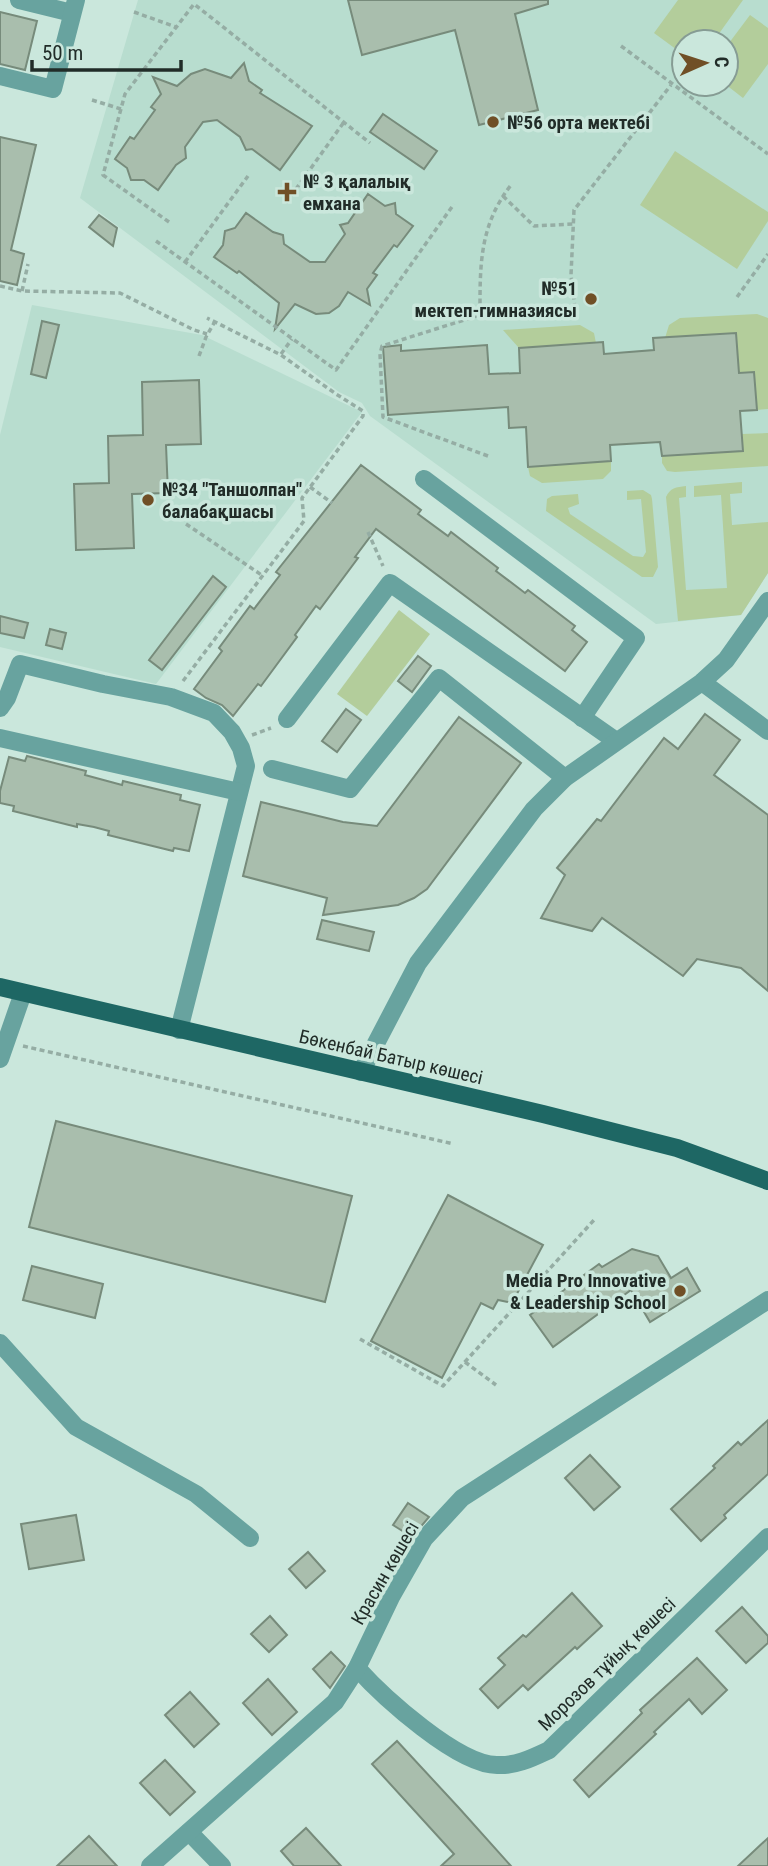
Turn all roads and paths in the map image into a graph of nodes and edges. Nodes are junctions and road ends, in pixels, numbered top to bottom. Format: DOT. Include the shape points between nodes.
graph roads {
  1 [pos="19,0"];
  2 [pos="74,6"];
  3 [pos="134,12"];
  4 [pos="176,27"];
  5 [pos="621,46"];
  6 [pos="0,76"];
  7 [pos="670,84"];
  8 [pos="670,86"];
  9 [pos="690,98"];
  10 [pos="92,100"];
  11 [pos="121,108"];
  12 [pos="344,122"];
  13 [pos="370,144"];
  14 [pos="767,152"];
  15 [pos="248,176"];
  16 [pos="511,185"];
  17 [pos="503,196"];
  18 [pos="286,203"];
  19 [pos="454,204"];
  20 [pos="169,222"];
  21 [pos="574,224"];
  22 [pos="156,241"];
  23 [pos="768,254"];
  24 [pos="186,262"];
  25 [pos="28,264"];
  26 [pos="0,286"];
  27 [pos="22,291"];
  28 [pos="737,297"];
  29 [pos="575,308"];
  30 [pos="207,318"];
  31 [pos="215,323"];
  32 [pos="207,334"];
  33 [pos="292,339"];
  34 [pos="281,355"];
  35 [pos="199,356"];
  36 [pos="488,456"];
  37 [pos="424,479"];
  38 [pos="310,487"];
  39 [pos="332,503"];
  40 [pos="186,524"];
  41 [pos="368,533"];
  42 [pos="264,577"];
  43 [pos="390,583"];
  44 [pos="768,601"];
  45 [pos="702,682"];
  46 [pos="171,697"];
  47 [pos="0,708"];
  48 [pos="582,718"];
  49 [pos="287,719"];
  50 [pos="768,731"];
  51 [pos="0,738"];
  52 [pos="237,741"];
  53 [pos="616,741"];
  54 [pos="272,769"];
  55 [pos="565,778"];
  56 [pos="239,792"];
  57 [pos="0,987"];
  58 [pos="23,993"];
  59 [pos="179,1030"];
  60 [pos="3,1051"];
  61 [pos="361,1072"];
  62 [pos="454,1144"];
  63 [pos="768,1181"];
  64 [pos="594,1220"];
  65 [pos="768,1300"];
  66 [pos="360,1339"];
  67 [pos="0,1343"];
  68 [pos="466,1362"];
  69 [pos="496,1385"];
  70 [pos="768,1536"];
  71 [pos="250,1538"];
  72 [pos="357,1668"];
  73 [pos="189,1832"];
  74 [pos="150,1866"];
  75 [pos="222,1866"];
  1 -- 2 [label="street"];
  2 -- 6 [label="street" via="52,89"];
  3 -- 4 [label="path"];
  4 -- 11 [label="path" via="125,94"];
  4 -- 12 [label="path" via="194,4"];
  5 -- 7 [label="path"];
  8 -- 21 [label="path" via="574,210"];
  9 -- 14 [label="path"];
  10 -- 11 [label="path"];
  11 -- 20 [label="path" via="103,175"];
  12 -- 13 [label="path"];
  12 -- 18 [label="path"];
  15 -- 24 [label="path"];
  16 -- 17 [label="path"];
  17 -- 21 [label="path" via="534,226"];
  17 -- 36 [label="path" via="480,260 480,316 382,346 380,354 383,417"];
  19 -- 33 [label="path" via="336,370"];
  21 -- 29 [label="path" via="571,275"];
  22 -- 24 [label="path"];
  23 -- 28 [label="path"];
  24 -- 33 [label="path"];
  25 -- 27 [label="path"];
  26 -- 27 [label="path"];
  27 -- 32 [label="path" via="120,293"];
  30 -- 31 [label="path"];
  31 -- 32 [label="path"];
  31 -- 34 [label="path"];
  32 -- 35 [label="path"];
  33 -- 34 [label="path"];
  34 -- 38 [label="path" via="363,411 362,419"];
  37 -- 48 [label="street" via="636,638"];
  38 -- 39 [label="path"];
  38 -- 42 [label="path" via="302,498 304,521"];
  40 -- 42 [label="path"];
  41 -- 43 [label="path"];
  42 -- 46 [label="path"];
  43 -- 48 [label="street"];
  43 -- 49 [label="street"];
  44 -- 45 [label="street" via="726,660"];
  45 -- 50 [label="street"];
  45 -- 53 [label="street"];
  46 -- 47 [label="street" via="20,664"];
  46 -- 52 [label="street" via="214,713"];
  48 -- 53 [label="street"];
  49 -- 52 [label="path"];
  51 -- 56 [label="street"];
  52 -- 56 [label="street" via="246,766"];
  53 -- 55 [label="street"];
  54 -- 55 [label="street" via="349,789 439,678"];
  55 -- 61 [label="street" via="534,809 418,962"];
  56 -- 59 [label="street"];
  57 -- 58 [label="main road, Бөкенбай Батыр көшесі"];
  58 -- 59 [label="main road, Бөкенбай Батыр көшесі"];
  58 -- 60 [label="street"];
  59 -- 61 [label="main road, Бөкенбай Батыр көшесі"];
  60 -- 62 [label="path"];
  61 -- 63 [label="main road, Бөкенбай Батыр көшесі" via="677,1148"];
  64 -- 68 [label="path"];
  65 -- 72 [label="street, Красин көшесі" via="462,1498 424,1539"];
  66 -- 68 [label="path" via="443,1386"];
  67 -- 71 [label="street" via="76,1427 196,1494"];
  68 -- 69 [label="path"];
  70 -- 72 [label="street, Морозов тұйық көшесі" via="549,1750 523,1762 496,1766 464,1756 381,1695"];
  72 -- 73 [label="street, Красин көшесі" via="335,1702"];
  73 -- 74 [label="street, Красин көшесі"];
  73 -- 75 [label="street"];
}
